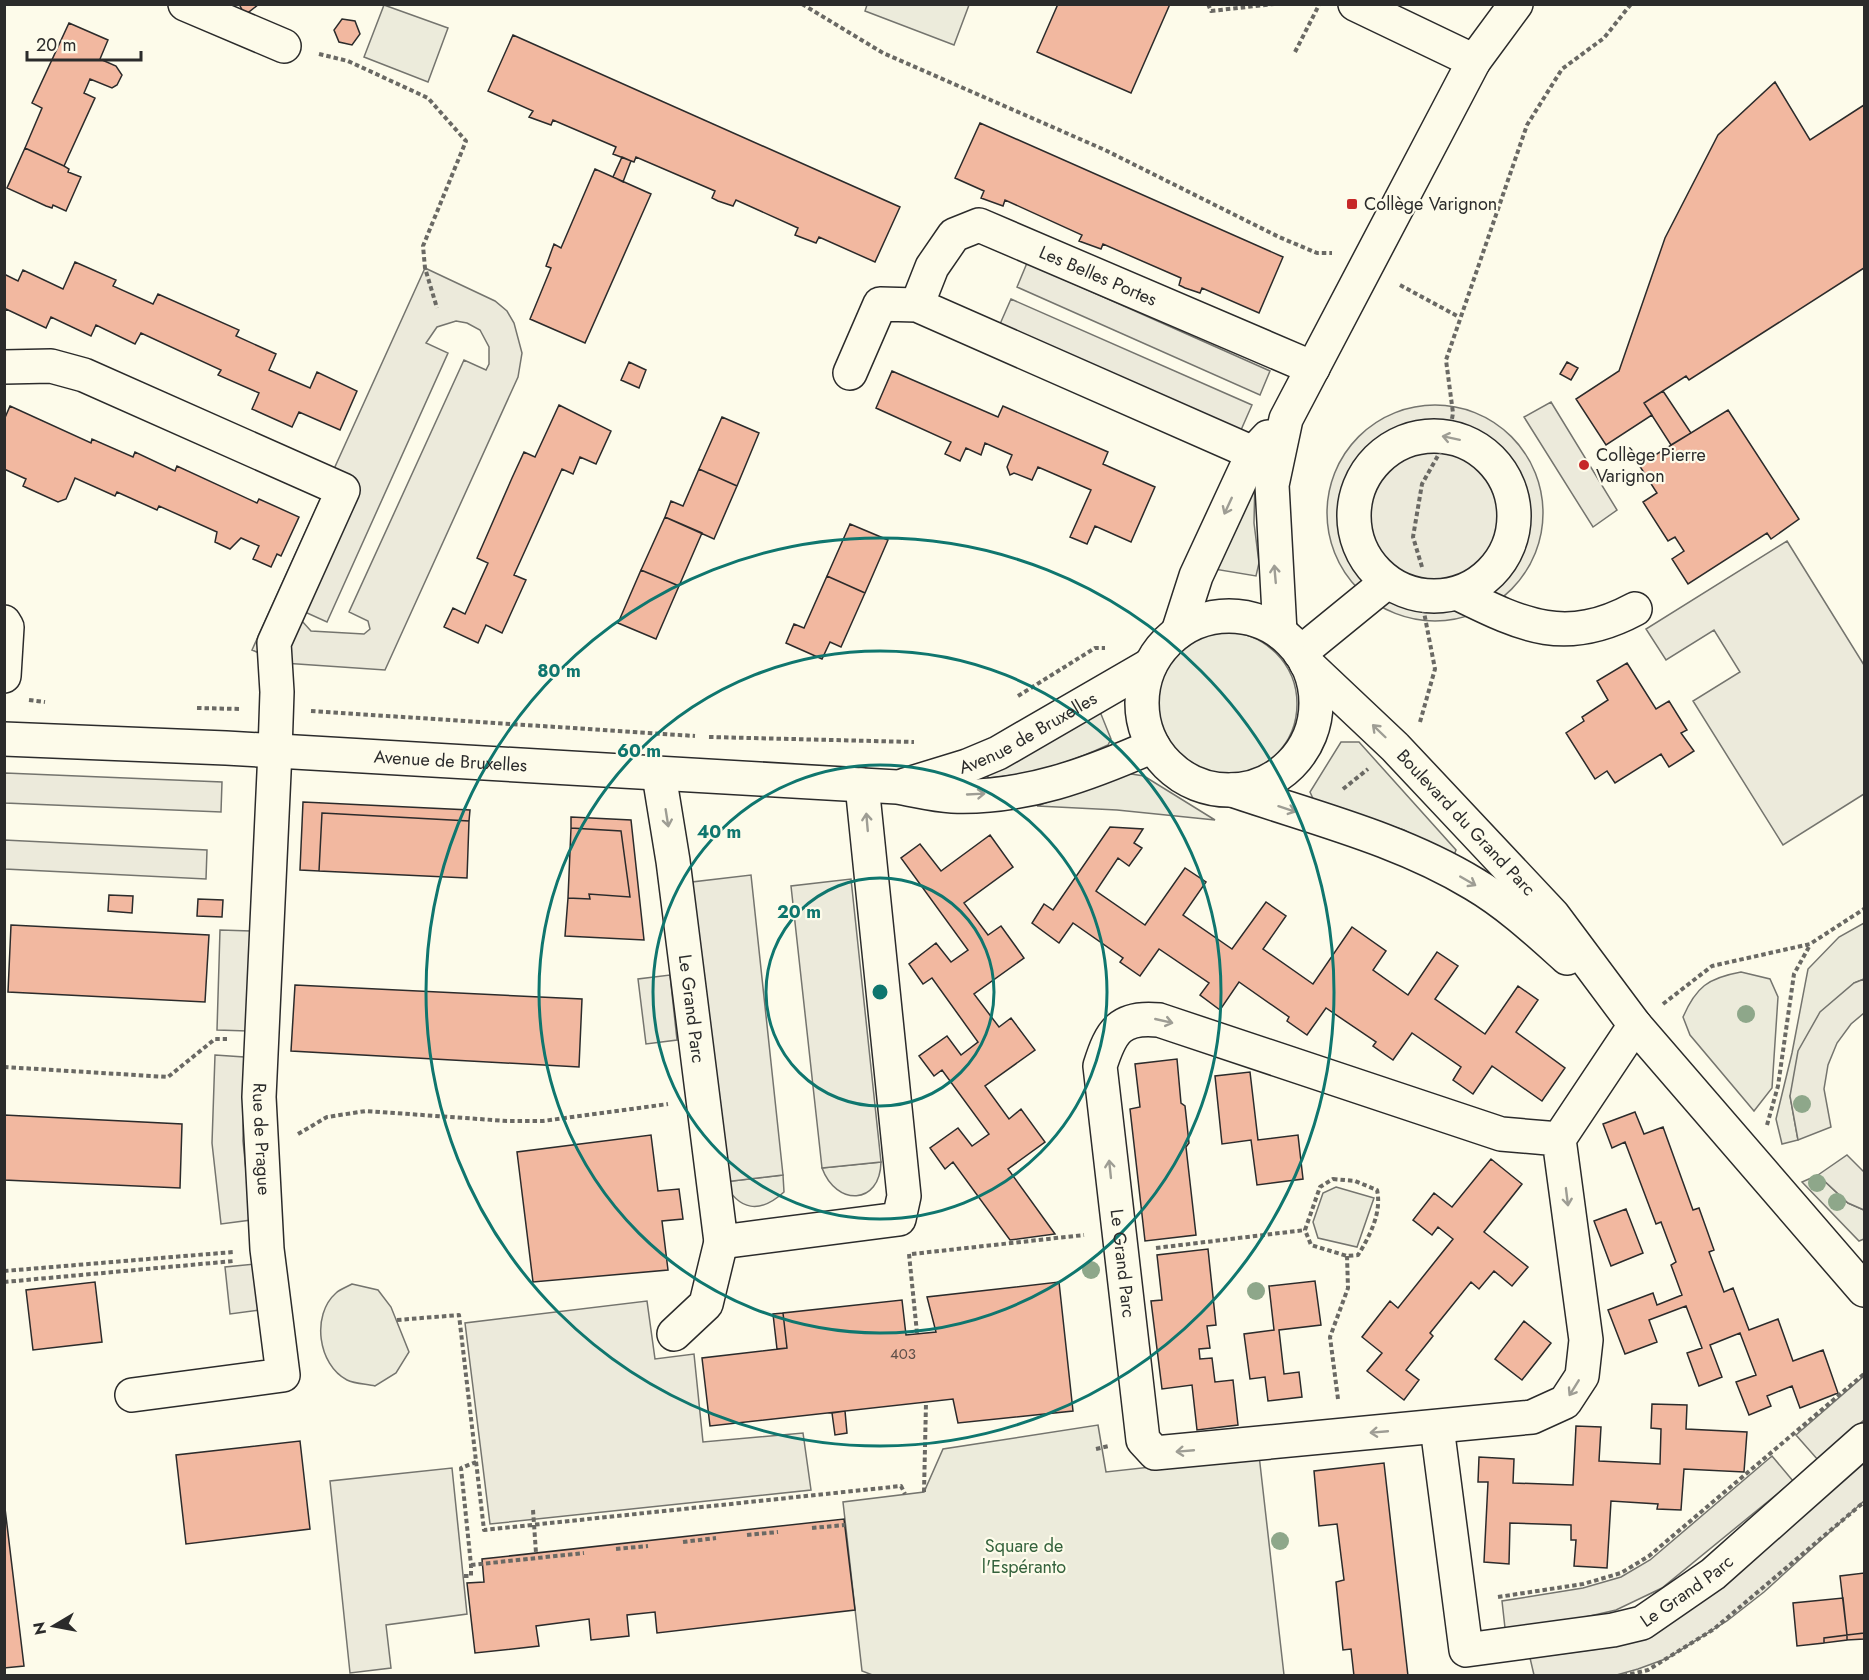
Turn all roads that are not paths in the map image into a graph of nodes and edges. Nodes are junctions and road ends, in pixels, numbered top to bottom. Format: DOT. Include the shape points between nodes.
graph roads {
  1 [pos="185,4"];
  2 [pos="1355,4"];
  3 [pos="1516,4"];
  4 [pos="284,46"];
  5 [pos="1474,61"];
  6 [pos="917,305"];
  7 [pos="4,367"];
  8 [pos="1313,368"];
  9 [pos="850,373"];
  10 [pos="1286,419"];
  11 [pos="1253,453"];
  12 [pos="1387,582"];
  13 [pos="1459,594"];
  14 [pos="1635,609"];
  15 [pos="4,622"];
  16 [pos="1178,632"];
  17 [pos="1295,649"];
  18 [pos="1150,665"];
  19 [pos="4,676"];
  20 [pos="4,739"];
  21 [pos="1153,746"];
  22 [pos="275,751"];
  23 [pos="659,775"];
  24 [pos="862,785"];
  25 [pos="897,787"];
  26 [pos="1232,790"];
  27 [pos="1612,996"];
  28 [pos="1635,1025"];
  29 [pos="1559,1139"];
  30 [pos="721,1242"];
  31 [pos="1864,1290"];
  32 [pos="674,1334"];
  33 [pos="132,1395"];
  34 [pos="1437,1427"];
  35 [pos="1864,1440"];
  36 [pos="1467,1663"];
  1 -- 4 [label="street"];
  2 -- 5 [label="street"];
  3 -- 5 [label="street"];
  5 -- 8 [label="street"];
  6 -- 8 [label="street, Les Belles Portes" via="932,267 954,235 979,225"];
  6 -- 9 [label="street" via="880,304"];
  6 -- 11 [label="street"];
  7 -- 22 [label="street, Rue de Prague" via="51,366 84,375 343,490 274,643"];
  8 -- 10 [label="street"];
  10 -- 11 [label="street"];
  17 -- 10 [label="street, one-way" via="1274,563 1272,485"];
  11 -- 16 [label="street, one-way" via="1196,576"];
  12 -- 13 [label="street" via="1421,596"];
  13 -- 12 [label="street, one-way" via="1483,581 1501,562 1512,538 1515,511 1509,485 1495,462 1474,445 1449,436 1422,436 1396,445 1374,461 1360,484 1354,511 1357,538 1368,562"];
  12 -- 17 [label="street"];
  13 -- 14 [label="street" via="1520,622 1565,631 1611,622"];
  15 -- 19 [label="street"];
  16 -- 17 [label="street" via="1206,619 1236,616 1252,619"];
  16 -- 18 [label="street"];
  17 -- 26 [label="street" via="1316,701 1312,727 1303,748 1273,778 1253,787"];
  27 -- 17 [label="street, Boulevard du Grand Parc, one-way" via="1553,915 1395,747"];
  18 -- 21 [label="street" via="1142,707"];
  18 -- 25 [label="street, Avenue de Bruxelles" via="998,753"];
  20 -- 22 [label="street, Avenue de Bruxelles"];
  25 -- 21 [label="street, Avenue de Bruxelles, one-way" via="952,796 1014,792 1071,779"];
  21 -- 26 [label="street" via="1170,767 1192,782"];
  22 -- 23 [label="street, Avenue de Bruxelles"];
  22 -- 33 [label="street, Rue de Prague" via="259,1097 260,1169 283,1375"];
  23 -- 24 [label="street, Avenue de Bruxelles"];
  23 -- 30 [label="street, Le Grand Parc, one-way"];
  24 -- 25 [label="street, Avenue de Bruxelles"];
  30 -- 24 [label="street, one-way" via="899,1220 904,1196"];
  26 -- 27 [label="street, Boulevard du Grand Parc, one-way" via="1393,844 1450,870 1507,908"];
  27 -- 28 [label="street, Boulevard du Grand Parc"];
  28 -- 29 [label="street"];
  28 -- 31 [label="street, Boulevard du Grand Parc"];
  29 -- 34 [label="street, one-way" via="1586,1340 1582,1376 1565,1402 1532,1417"];
  34 -- 29 [label="street, Le Grand Parc, one-way" via="1155,1453 1143,1440 1100,1066 1113,1032 1139,1018 1178,1025 1501,1134"];
  30 -- 32 [label="street, Le Grand Parc" via="706,1304"];
  34 -- 36 [label="street, Le Grand Parc"];
  35 -- 36 [label="street, Le Grand Parc" via="1713,1574 1642,1623"];
}
